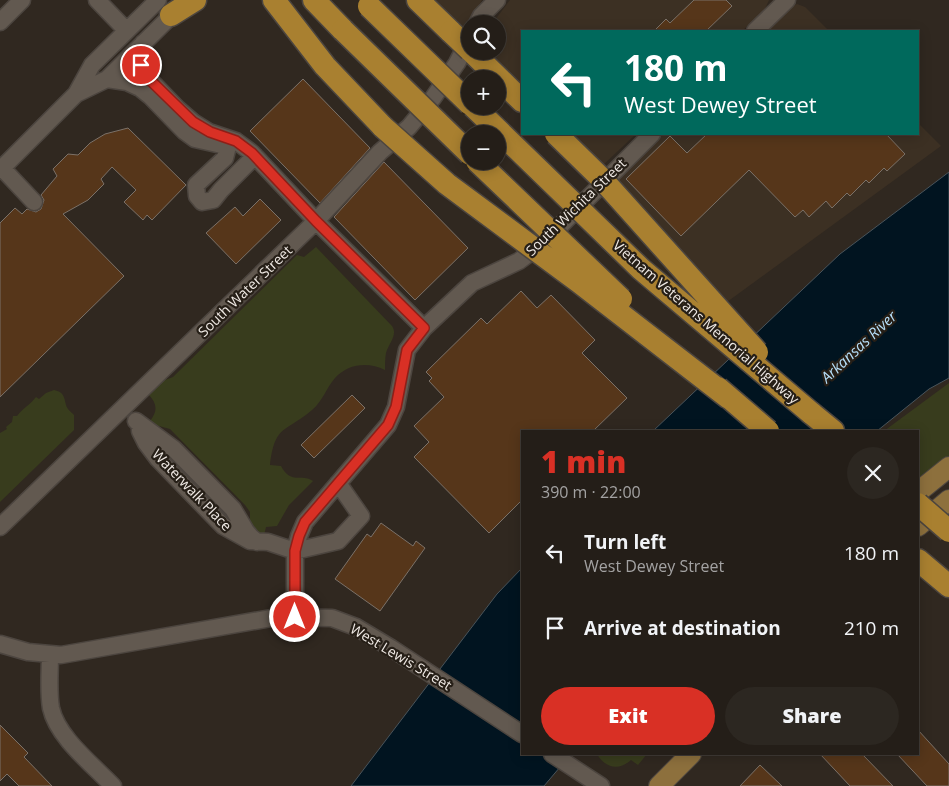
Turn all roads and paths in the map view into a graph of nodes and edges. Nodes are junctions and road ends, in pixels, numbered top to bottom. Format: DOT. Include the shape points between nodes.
graph roads {
  1 [pos="22,0"];
  2 [pos="97,0"];
  3 [pos="195,0"];
  4 [pos="274,0"];
  5 [pos="314,0"];
  6 [pos="364,0"];
  7 [pos="418,0"];
  8 [pos="497,0"];
  9 [pos="786,0"];
  10 [pos="172,5"];
  11 [pos="482,15"];
  12 [pos="0,22"];
  13 [pos="126,30"];
  14 [pos="756,30"];
  15 [pos="461,35"];
  16 [pos="143,43"];
  17 [pos="479,60"];
  18 [pos="107,79"];
  19 [pos="76,94"];
  20 [pos="461,95"];
  21 [pos="521,101"];
  22 [pos="482,115"];
  23 [pos="557,135"];
  24 [pos="651,135"];
  25 [pos="461,145"];
  26 [pos="228,146"];
  27 [pos="254,155"];
  28 [pos="1,169"];
  29 [pos="487,170"];
  30 [pos="34,202"];
  31 [pos="316,221"];
  32 [pos="424,328"];
  33 [pos="729,398"];
  34 [pos="124,408"];
  35 [pos="811,413"];
  36 [pos="767,430"];
  37 [pos="832,430"];
  38 [pos="949,467"];
  39 [pos="338,484"];
  40 [pos="919,491"];
  41 [pos="949,500"];
  42 [pos="919,505"];
  43 [pos="919,525"];
  44 [pos="0,527"];
  45 [pos="949,531"];
  46 [pos="295,551"];
  47 [pos="919,561"];
  48 [pos="949,586"];
  49 [pos="295,617"];
  50 [pos="0,644"];
  51 [pos="55,654"];
  52 [pos="521,733"];
  53 [pos="554,755"];
  54 [pos="670,755"];
  55 [pos="690,755"];
  56 [pos="597,783"];
  57 [pos="113,786"];
  58 [pos="651,786"];
  59 [pos="659,786"];
  1 -- 12 [label="street"];
  2 -- 13 [label="street"];
  3 -- 10 [label="highway"];
  4 -- 33 [label="highway, bridge" via="325,66 383,127 447,184"];
  5 -- 25 [label="highway, bridge"];
  6 -- 20 [label="highway, bridge"];
  7 -- 15 [label="highway"];
  8 -- 11 [label="street"];
  9 -- 14 [label="street"];
  10 -- 13 [label="street"];
  10 -- 16 [label="street"];
  13 -- 19 [label="street" via="92,65"];
  15 -- 31 [label="street, South Water Street" via="457,63 433,98 409,127 380,152"];
  16 -- 18 [label="street"];
  16 -- 27 [label="street" via="141,65 148,78 178,109 193,122 236,141"];
  17 -- 21 [label="highway"];
  18 -- 19 [label="street"];
  18 -- 26 [label="street" via="140,88 195,139"];
  19 -- 28 [label="street"];
  22 -- 35 [label="highway, Vietnam Veterans Memorial Highway, bridge" via="641,269"];
  23 -- 35 [label="highway, bridge" via="601,178"];
  24 -- 32 [label="street, South Wichita Street" via="543,243 519,261 472,284"];
  26 -- 27 [label="street"];
  26 -- 27 [label="street" via="225,158 196,185 197,196 202,202 213,200"];
  27 -- 31 [label="street"];
  28 -- 30 [label="street"];
  29 -- 33 [label="highway, bridge"];
  31 -- 32 [label="street"];
  31 -- 34 [label="street, South Water Street"];
  32 -- 39 [label="street, South Wichita Street" via="407,350 396,407 388,425"];
  33 -- 36 [label="highway, bridge"];
  34 -- 44 [label="street, South Water Street"];
  34 -- 46 [label="street, Waterwalk Place" via="140,425 174,450 233,509 251,537 258,542"];
  35 -- 37 [label="highway, Vietnam Veterans Memorial Highway"];
  38 -- 40 [label="main road"];
  39 -- 46 [label="street, South Wichita Street" via="305,522"];
  39 -- 46 [label="street" via="361,516 338,541"];
  41 -- 43 [label="main road"];
  42 -- 45 [label="highway, bridge"];
  46 -- 49 [label="street, South Wichita Street"];
  47 -- 48 [label="highway"];
  49 -- 51 [label="street, West Lewis Street" via="277,617"];
  49 -- 52 [label="street, West Lewis Street" via="332,618 356,627"];
  50 -- 51 [label="street, West Lewis Street" via="28,652"];
  51 -- 57 [label="street" via="51,710 57,724 64,736"];
  53 -- 56 [label="street"];
  54 -- 58 [label="main road"];
  55 -- 59 [label="main road"];
}
